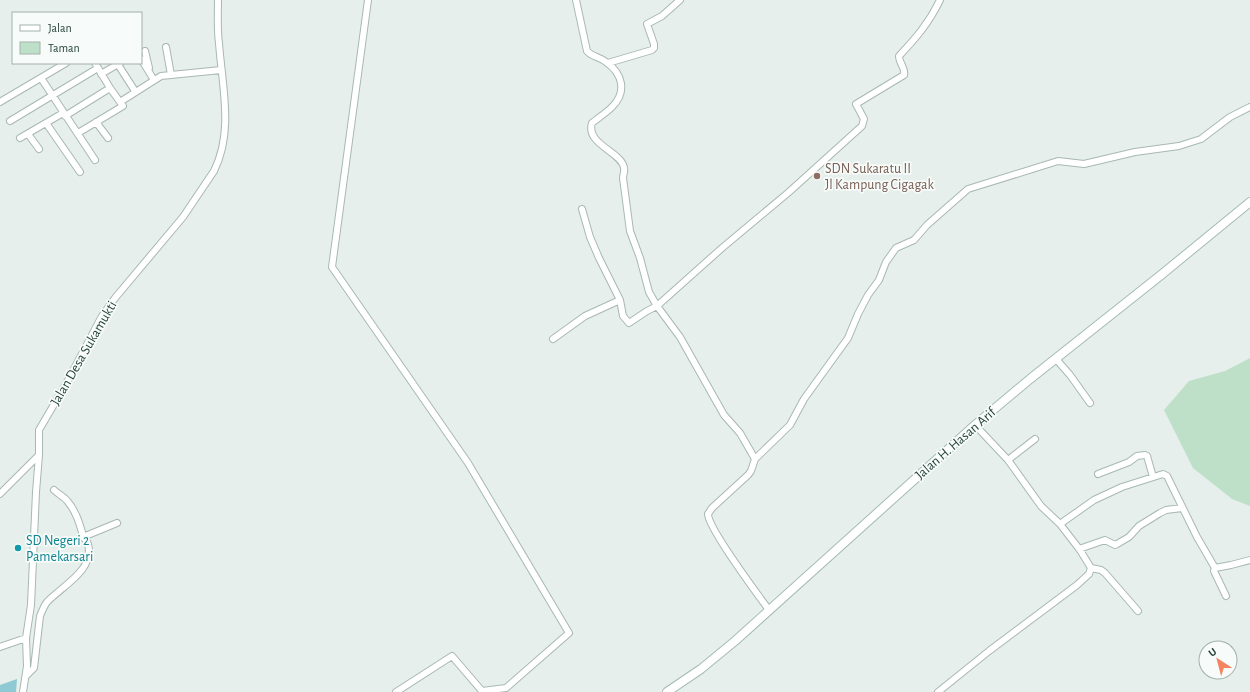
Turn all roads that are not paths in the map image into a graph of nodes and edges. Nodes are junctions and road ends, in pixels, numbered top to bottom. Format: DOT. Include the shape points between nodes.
graph roads {
  1 [pos="218,0"];
  2 [pos="368,0"];
  3 [pos="576,0"];
  4 [pos="680,0"];
  5 [pos="940,0"];
  6 [pos="166,47"];
  7 [pos="145,51"];
  8 [pos="142,60"];
  9 [pos="608,63"];
  10 [pos="64,64"];
  11 [pos="117,64"];
  12 [pos="120,64"];
  13 [pos="96,66"];
  14 [pos="221,70"];
  15 [pos="101,74"];
  16 [pos="150,74"];
  17 [pos="171,75"];
  18 [pos="41,78"];
  19 [pos="154,80"];
  20 [pos="110,88"];
  21 [pos="135,91"];
  22 [pos="52,96"];
  23 [pos="0,102"];
  24 [pos="120,102"];
  25 [pos="1250,107"];
  26 [pos="64,114"];
  27 [pos="10,122"];
  28 [pos="96,122"];
  29 [pos="46,123"];
  30 [pos="78,133"];
  31 [pos="28,134"];
  32 [pos="20,138"];
  33 [pos="108,138"];
  34 [pos="39,149"];
  35 [pos="95,160"];
  36 [pos="80,172"];
  37 [pos="1250,202"];
  38 [pos="582,209"];
  39 [pos="620,300"];
  40 [pos="657,306"];
  41 [pos="553,339"];
  42 [pos="1056,359"];
  43 [pos="1090,403"];
  44 [pos="975,425"];
  45 [pos="1035,439"];
  46 [pos="39,455"];
  47 [pos="755,459"];
  48 [pos="1008,460"];
  49 [pos="1098,474"];
  50 [pos="1154,476"];
  51 [pos="54,490"];
  52 [pos="0,494"];
  53 [pos="1182,508"];
  54 [pos="117,523"];
  55 [pos="1060,524"];
  56 [pos="83,537"];
  57 [pos="1079,549"];
  58 [pos="1250,560"];
  59 [pos="1091,568"];
  60 [pos="1215,568"];
  61 [pos="1226,596"];
  62 [pos="769,610"];
  63 [pos="1138,611"];
  64 [pos="26,638"];
  65 [pos="0,647"];
  66 [pos="26,671"];
  67 [pos="23,692"];
  68 [pos="396,692"];
  69 [pos="667,692"];
  70 [pos="938,692"];
  1 -- 14 [label="street, Jalan Desa Sukamukti"];
  2 -- 68 [label="street" via="332,267 468,463 569,633 506,688 482,691 452,656"];
  3 -- 9 [label="street" via="587,51"];
  4 -- 9 [label="street" via="662,16 647,24 654,44 652,50"];
  5 -- 40 [label="street" via="921,33 899,56 904,75 856,104 864,119 862,126"];
  6 -- 17 [label="street"];
  7 -- 16 [label="street"];
  8 -- 16 [label="street"];
  9 -- 40 [label="street" via="619,77 621,92 612,108 592,124 592,129 600,145 618,157 624,166 623,178 630,231 649,292"];
  10 -- 18 [label="street"];
  11 -- 15 [label="street"];
  12 -- 21 [label="street"];
  13 -- 15 [label="street"];
  13 -- 22 [label="street"];
  14 -- 17 [label="street"];
  14 -- 46 [label="street, Jalan Desa Sukamukti" via="226,106 226,130 221,158 183,217 102,316 40,427"];
  15 -- 20 [label="street"];
  16 -- 19 [label="street"];
  17 -- 19 [label="street"];
  18 -- 22 [label="street"];
  18 -- 23 [label="street"];
  19 -- 21 [label="street"];
  20 -- 24 [label="street"];
  20 -- 26 [label="street"];
  21 -- 24 [label="street"];
  22 -- 26 [label="street"];
  22 -- 27 [label="street"];
  24 -- 28 [label="street" via="123,106"];
  25 -- 47 [label="street" via="1230,117 1201,138 1179,146 1135,152 1084,164 1058,161 968,189 914,240 896,248 868,295 848,338 804,399 790,425"];
  26 -- 29 [label="street"];
  26 -- 30 [label="street"];
  28 -- 30 [label="street"];
  28 -- 33 [label="street"];
  29 -- 31 [label="street"];
  29 -- 36 [label="street"];
  30 -- 35 [label="street"];
  31 -- 32 [label="street"];
  31 -- 34 [label="street"];
  37 -- 42 [label="main road, Jalan H. Hasan Arif"];
  38 -- 39 [label="street" via="590,237"];
  39 -- 40 [label="street" via="623,316 629,323"];
  39 -- 41 [label="street" via="585,316"];
  40 -- 47 [label="street" via="680,337 724,415 740,433"];
  42 -- 43 [label="street"];
  42 -- 44 [label="main road, Jalan H. Hasan Arif"];
  44 -- 48 [label="street"];
  44 -- 62 [label="main road, Jalan H. Hasan Arif"];
  45 -- 48 [label="street"];
  46 -- 52 [label="street"];
  46 -- 64 [label="street, Jalan Desa Sukamukti" via="31,605"];
  47 -- 62 [label="street" via="748,476 712,508 708,516 746,579"];
  48 -- 55 [label="street" via="1041,506"];
  49 -- 50 [label="street" via="1129,462 1137,456 1145,455"];
  50 -- 53 [label="street" via="1167,476"];
  50 -- 55 [label="street" via="1094,500"];
  51 -- 56 [label="street" via="68,501 80,524"];
  53 -- 57 [label="street" via="1160,513 1115,545 1105,540"];
  53 -- 60 [label="street"];
  54 -- 56 [label="street"];
  55 -- 57 [label="street"];
  56 -- 66 [label="street" via="88,543 86,564 75,578 47,603 41,613 34,668"];
  57 -- 59 [label="street"];
  58 -- 60 [label="street"];
  59 -- 63 [label="street" via="1105,572"];
  59 -- 70 [label="street" via="1089,574 1076,585"];
  60 -- 61 [label="street" via="1214,571"];
  62 -- 69 [label="main road, Jalan H. Hasan Arif" via="709,662"];
  64 -- 65 [label="street"];
  64 -- 66 [label="street, Jalan Desa Sukamukti"];
  66 -- 67 [label="street"];
}
